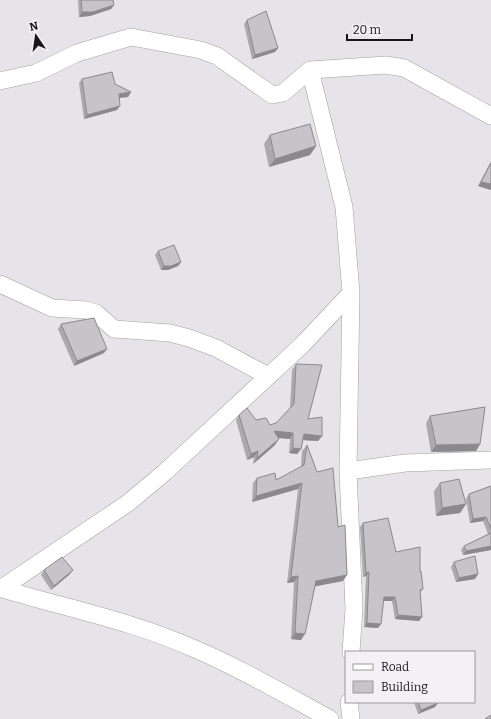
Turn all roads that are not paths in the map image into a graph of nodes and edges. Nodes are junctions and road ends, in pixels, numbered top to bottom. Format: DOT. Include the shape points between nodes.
graph roads {
  1 [pos="310,70"];
  2 [pos="0,81"];
  3 [pos="491,116"];
  4 [pos="0,284"];
  5 [pos="351,293"];
  6 [pos="268,376"];
  7 [pos="491,460"];
  8 [pos="348,471"];
  9 [pos="1,588"];
  10 [pos="351,651"];
  11 [pos="349,703"];
  12 [pos="330,719"];
  13 [pos="351,719"];
  1 -- 2 [label="street" via="284,93 272,94 216,56 201,50 131,37 77,53 36,73"];
  1 -- 3 [label="street" via="369,65 404,68"];
  1 -- 5 [label="street" via="344,207"];
  4 -- 6 [label="street" via="52,308 96,313 114,329 170,333 189,338 216,348"];
  5 -- 6 [label="street" via="302,345"];
  5 -- 8 [label="street"];
  6 -- 9 [label="street" via="128,503"];
  7 -- 8 [label="street" via="405,463"];
  8 -- 10 [label="street" via="354,609"];
  9 -- 12 [label="street" via="147,630 195,648"];
  11 -- 13 [label="street"];
}
